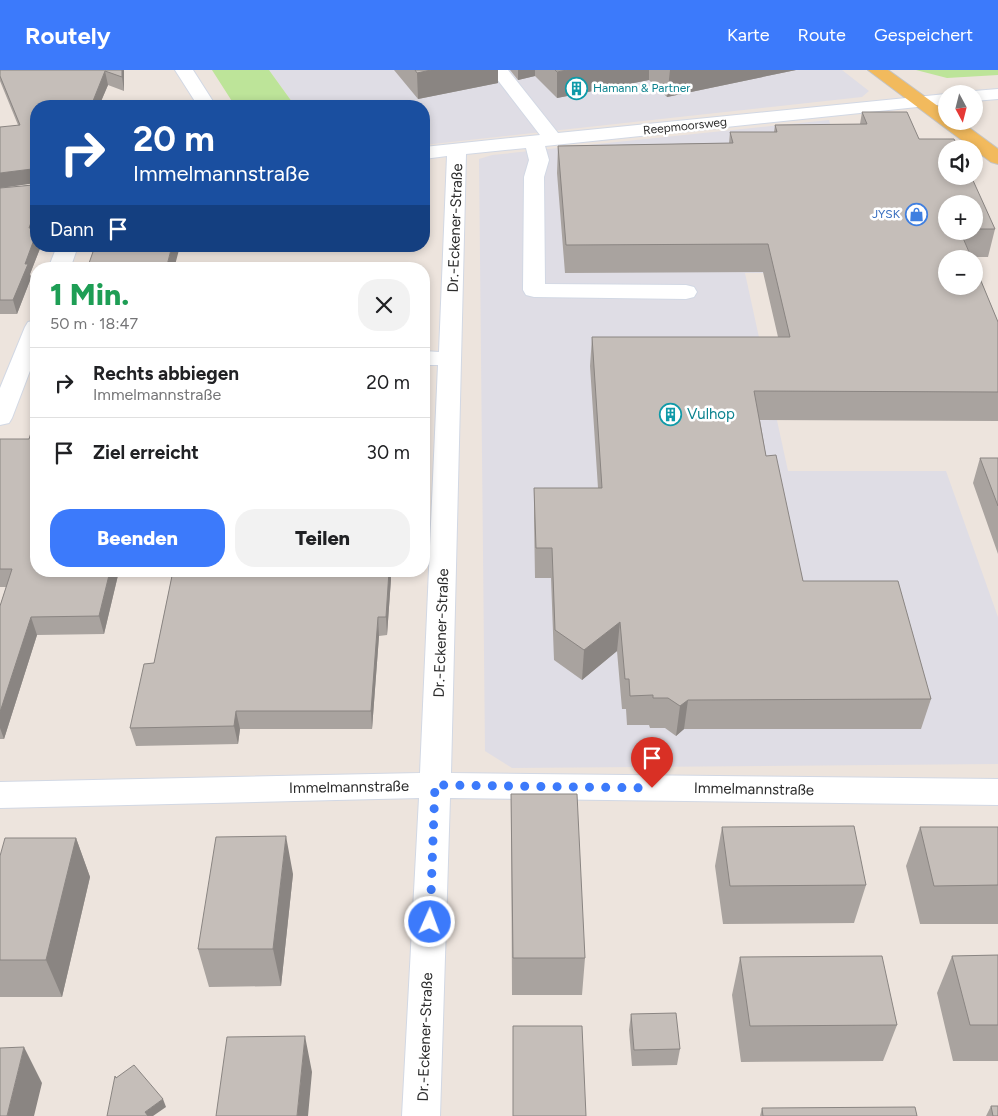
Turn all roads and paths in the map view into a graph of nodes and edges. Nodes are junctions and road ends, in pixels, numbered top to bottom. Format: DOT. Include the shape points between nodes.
graph roads {
  1 [pos="184,70"];
  2 [pos="499,70"];
  3 [pos="877,70"];
  4 [pos="998,94"];
  5 [pos="983,95"];
  6 [pos="203,100"];
  7 [pos="938,100"];
  8 [pos="921,101"];
  9 [pos="938,113"];
  10 [pos="960,130"];
  11 [pos="543,140"];
  12 [pos="457,149"];
  13 [pos="430,152"];
  14 [pos="998,158"];
  15 [pos="686,292"];
  16 [pos="30,342"];
  17 [pos="430,358"];
  18 [pos="450,359"];
  19 [pos="0,418"];
  20 [pos="433,566"];
  21 [pos="435,785"];
  22 [pos="998,792"];
  23 [pos="0,795"];
  24 [pos="422,1116"];
  1 -- 6 [label="street"];
  2 -- 11 [label="street"];
  3 -- 8 [label="main road"];
  4 -- 5 [label="street"];
  7 -- 8 [label="street, Reepmoorsweg"];
  8 -- 9 [label="main road"];
  8 -- 11 [label="street, Reepmoorsweg"];
  10 -- 14 [label="main road"];
  11 -- 12 [label="street, Reepmoorsweg"];
  11 -- 15 [label="street" via="539,160 546,166 534,177 534,290"];
  12 -- 13 [label="street, Reepmoorsweg"];
  12 -- 18 [label="street, Dr.-Eckener-Straße"];
  16 -- 19 [label="street"];
  17 -- 18 [label="street"];
  18 -- 20 [label="street, Dr.-Eckener-Straße"];
  20 -- 21 [label="street, Dr.-Eckener-Straße"];
  21 -- 22 [label="street, Immelmannstraße"];
  21 -- 23 [label="street, Immelmannstraße"];
  21 -- 24 [label="street, Dr.-Eckener-Straße"];
}
